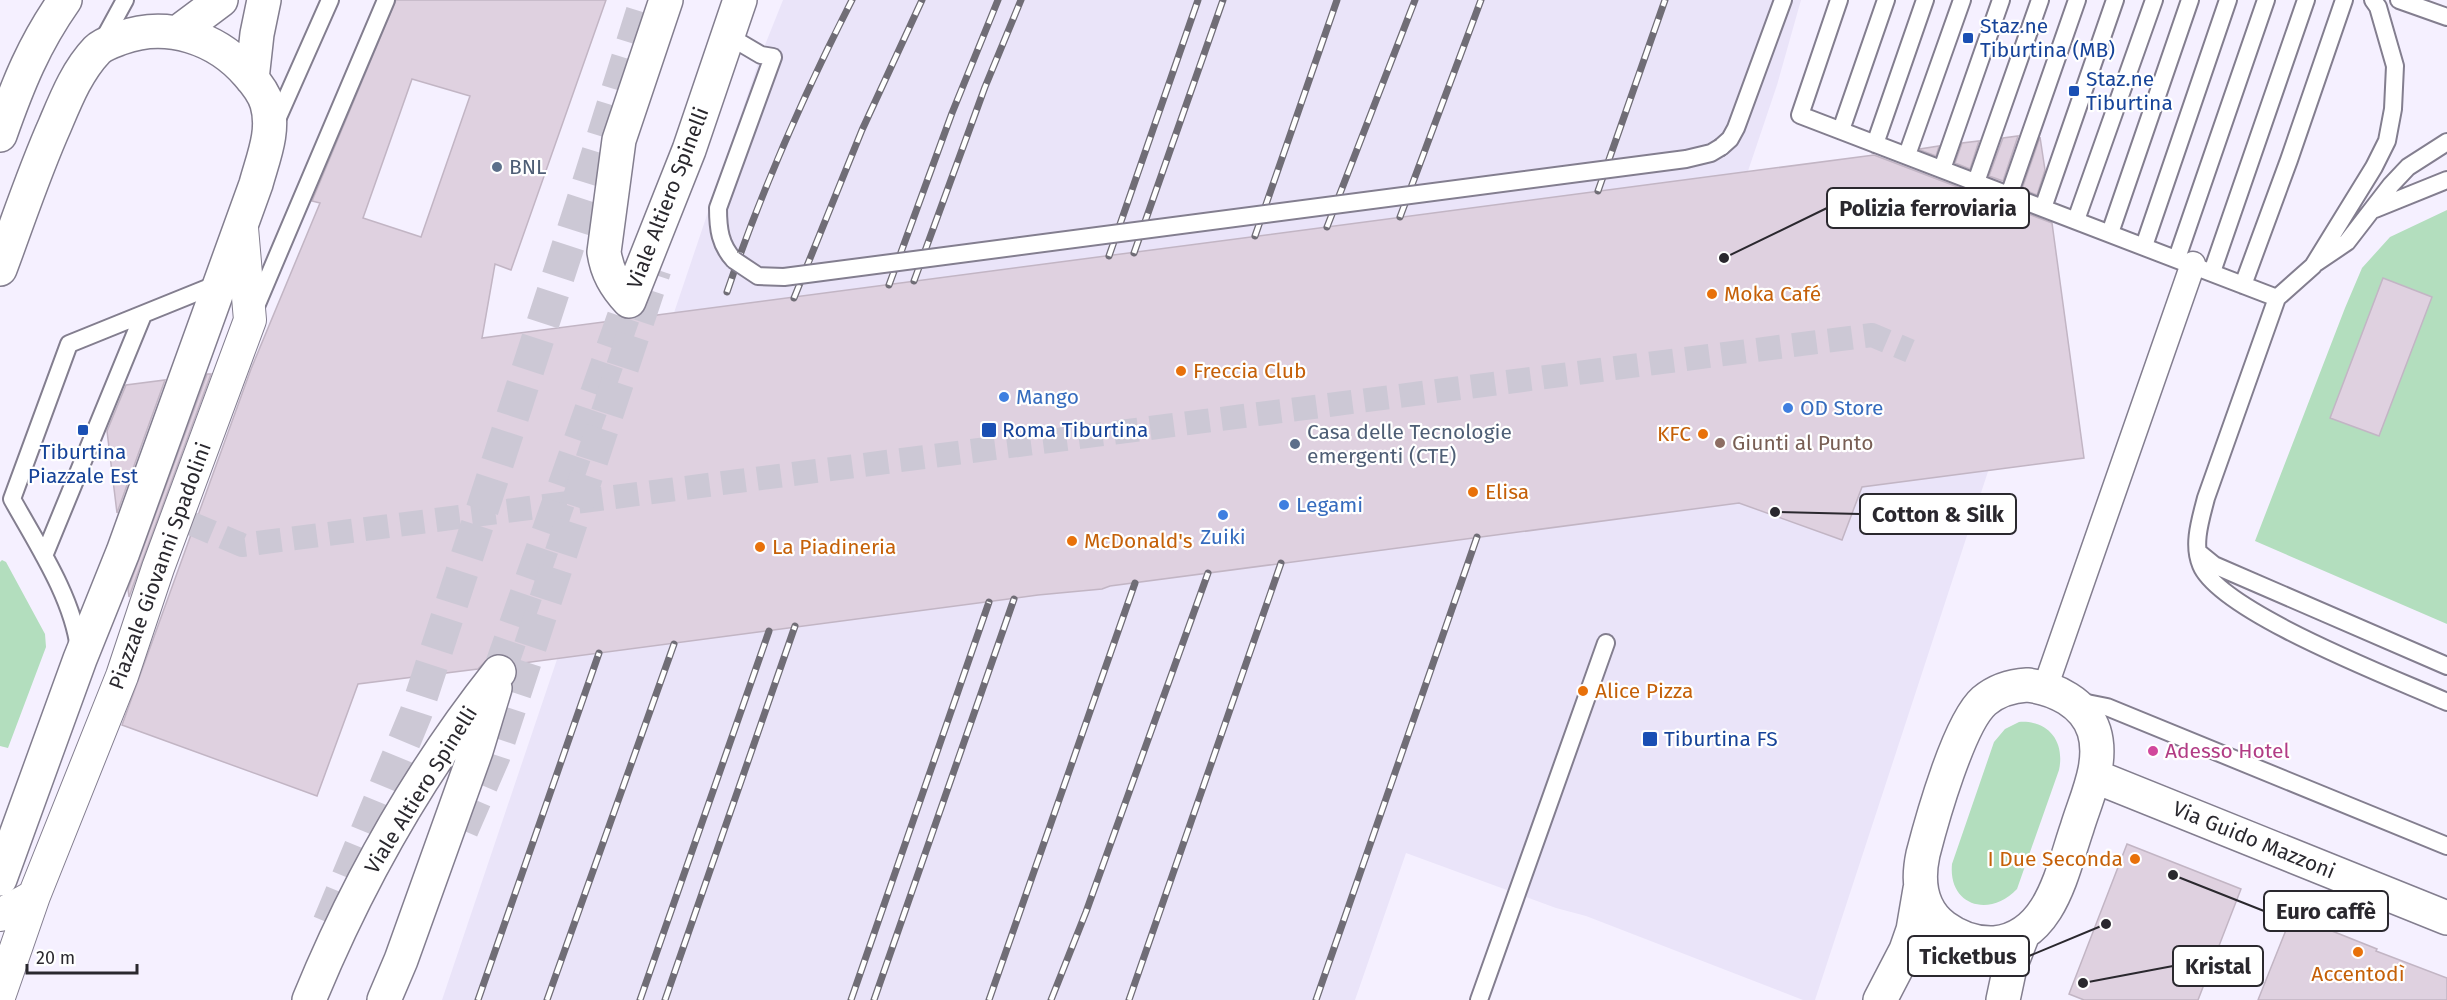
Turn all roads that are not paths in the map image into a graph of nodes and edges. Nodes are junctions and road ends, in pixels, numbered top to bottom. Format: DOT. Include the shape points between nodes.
graph roads {
  1 [pos="65,0"];
  2 [pos="125,0"];
  3 [pos="221,0"];
  4 [pos="264,0"];
  5 [pos="330,0"];
  6 [pos="386,0"];
  7 [pos="666,0"];
  8 [pos="740,0"];
  9 [pos="1784,0"];
  10 [pos="1839,0"];
  11 [pos="1886,0"];
  12 [pos="1924,0"];
  13 [pos="1962,0"];
  14 [pos="2001,0"];
  15 [pos="2040,0"];
  16 [pos="2077,0"];
  17 [pos="2115,0"];
  18 [pos="2154,0"];
  19 [pos="2190,0"];
  20 [pos="2228,0"];
  21 [pos="2266,0"];
  22 [pos="2306,0"];
  23 [pos="2344,0"];
  24 [pos="2373,0"];
  25 [pos="2398,0"];
  26 [pos="2447,17"];
  27 [pos="177,33"];
  28 [pos="727,36"];
  29 [pos="99,49"];
  30 [pos="252,79"];
  31 [pos="1841,130"];
  32 [pos="0,135"];
  33 [pos="269,138"];
  34 [pos="2447,142"];
  35 [pos="1875,144"];
  36 [pos="1907,155"];
  37 [pos="1942,169"];
  38 [pos="2447,180"];
  39 [pos="1976,182"];
  40 [pos="2009,195"];
  41 [pos="2043,207"];
  42 [pos="2374,209"];
  43 [pos="2076,220"];
  44 [pos="242,228"];
  45 [pos="2110,233"];
  46 [pos="2144,246"];
  47 [pos="2194,265"];
  48 [pos="2313,266"];
  49 [pos="0,269"];
  50 [pos="222,282"];
  51 [pos="2242,285"];
  52 [pos="2277,298"];
  53 [pos="143,315"];
  54 [pos="250,320"];
  55 [pos="2198,552"];
  56 [pos="44,556"];
  57 [pos="1606,643"];
  58 [pos="80,659"];
  59 [pos="2447,666"];
  60 [pos="2057,694"];
  61 [pos="2447,702"];
  62 [pos="2094,776"];
  63 [pos="2447,846"];
  64 [pos="0,879"];
  65 [pos="1920,889"];
  66 [pos="34,896"];
  67 [pos="0,915"];
  68 [pos="2447,918"];
  69 [pos="2023,934"];
  70 [pos="0,994"];
  71 [pos="309,1000"];
  72 [pos="384,1000"];
  73 [pos="1479,1000"];
  74 [pos="1880,1000"];
  75 [pos="2003,1000"];
  1 -- 32 [label="main road" via="44,29 24,69"];
  2 -- 29 [label="lane"];
  3 -- 27 [label="main road"];
  4 -- 30 [label="main road"];
  5 -- 33 [label="lane"];
  6 -- 54 [label="lane"];
  7 -- 28 [label="main road, Viale Altiero Spinelli" via="618,140 604,252 613,282 629,301 689,150"];
  8 -- 28 [label="main road, Viale Altiero Spinelli"];
  9 -- 28 [label="lane, bridge" via="1736,128 1730,139 1711,153 784,277 758,276 734,260 720,235 718,208 772,57"];
  10 -- 31 [label="lane" via="1800,115"];
  11 -- 31 [label="lane"];
  12 -- 35 [label="lane"];
  13 -- 36 [label="lane"];
  14 -- 37 [label="lane"];
  15 -- 39 [label="lane"];
  16 -- 40 [label="lane"];
  17 -- 41 [label="lane"];
  18 -- 43 [label="lane"];
  19 -- 45 [label="lane"];
  20 -- 46 [label="lane"];
  21 -- 47 [label="lane"];
  22 -- 47 [label="lane"];
  23 -- 51 [label="lane"];
  24 -- 48 [label="lane" via="2395,66 2387,141"];
  25 -- 26 [label="lane"];
  27 -- 29 [label="main road, Piazzale Giovanni Spadolini" via="135,34"];
  27 -- 30 [label="main road, Piazzale Giovanni Spadolini" via="222,50"];
  29 -- 49 [label="main road" via="71,88"];
  30 -- 33 [label="main road, Piazzale Giovanni Spadolini" via="268,106"];
  31 -- 35 [label="lane"];
  33 -- 44 [label="main road, Piazzale Giovanni Spadolini"];
  34 -- 42 [label="lane" via="2408,167"];
  35 -- 36 [label="lane"];
  36 -- 37 [label="lane"];
  37 -- 39 [label="lane"];
  38 -- 42 [label="lane"];
  39 -- 40 [label="lane"];
  40 -- 41 [label="lane"];
  41 -- 43 [label="lane"];
  42 -- 48 [label="lane" via="2347,242"];
  43 -- 45 [label="lane"];
  44 -- 50 [label="main road, Piazzale Giovanni Spadolini"];
  44 -- 54 [label="street, Piazzale Giovanni Spadolini"];
  45 -- 46 [label="lane"];
  46 -- 47 [label="lane"];
  47 -- 51 [label="lane"];
  47 -- 60 [label="street"];
  48 -- 52 [label="lane"];
  50 -- 53 [label="lane, Piazzale Giovanni Spadolini"];
  50 -- 58 [label="main road, Piazzale Giovanni Spadolini"];
  51 -- 52 [label="lane"];
  52 -- 55 [label="lane" via="2206,498"];
  53 -- 56 [label="lane"];
  53 -- 56 [label="lane, Piazzale Giovanni Spadolini" via="69,344 12,499"];
  54 -- 66 [label="street, Piazzale Giovanni Spadolini" via="122,676"];
  55 -- 59 [label="lane" via="2214,565"];
  55 -- 61 [label="lane" via="2209,579 2233,599 2290,632"];
  56 -- 58 [label="lane, Piazzale Giovanni Spadolini" via="75,626"];
  57 -- 73 [label="lane"];
  58 -- 64 [label="main road, Piazzale Giovanni Spadolini"];
  60 -- 62 [label="main road" via="2080,709 2093,729 2097,751"];
  60 -- 63 [label="lane" via="2107,707"];
  60 -- 65 [label="main road" via="2027,685 2010,687 1984,702 1972,716 1927,838"];
  62 -- 68 [label="main road, Via Guido Mazzoni"];
  62 -- 69 [label="main road" via="2054,894 2038,921"];
  65 -- 69 [label="main road" via="1930,914 1959,936 1989,943"];
  65 -- 74 [label="main road" via="1906,950"];
  66 -- 67 [label="street"];
  66 -- 70 [label="street, Piazzale Giovanni Spadolini"];
  69 -- 75 [label="main road"];
  71 -- 72 [label="main road, Viale Altiero Spinelli" via="336,934 409,802 444,745 500,672 476,751"];
}
